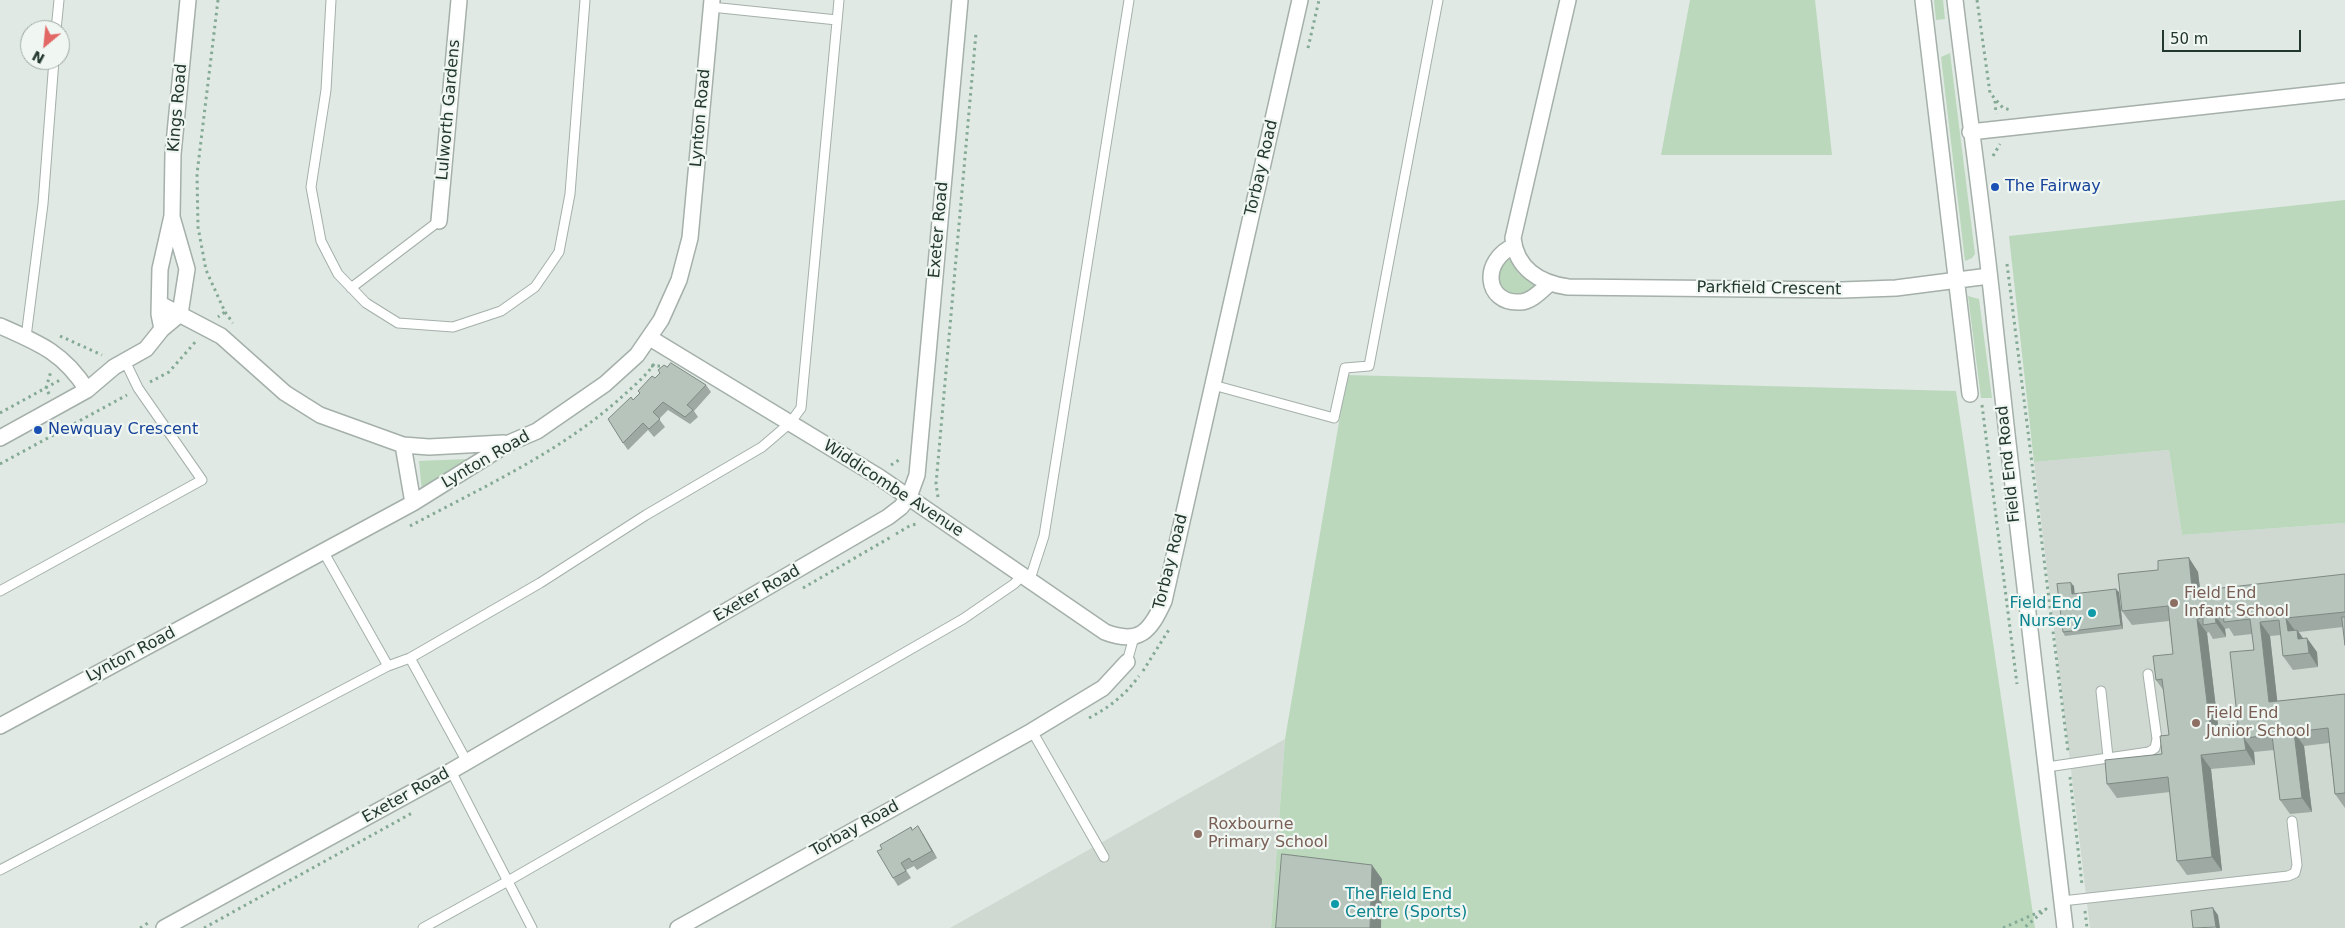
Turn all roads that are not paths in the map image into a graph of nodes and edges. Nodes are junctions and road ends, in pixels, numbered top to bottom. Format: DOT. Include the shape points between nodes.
graph roads {
  1 [pos="59,0"];
  2 [pos="188,0"];
  3 [pos="331,0"];
  4 [pos="459,0"];
  5 [pos="586,0"];
  6 [pos="839,0"];
  7 [pos="960,0"];
  8 [pos="1129,0"];
  9 [pos="1300,0"];
  10 [pos="1438,0"];
  11 [pos="1568,0"];
  12 [pos="1923,0"];
  13 [pos="1955,0"];
  14 [pos="712,4"];
  15 [pos="57,20"];
  16 [pos="837,20"];
  17 [pos="53,70"];
  18 [pos="2345,91"];
  19 [pos="1970,132"];
  20 [pos="172,216"];
  21 [pos="439,221"];
  22 [pos="1514,246"];
  23 [pos="1989,276"];
  24 [pos="1956,281"];
  25 [pos="1549,284"];
  26 [pos="351,288"];
  27 [pos="160,304"];
  28 [pos="180,314"];
  29 [pos="0,326"];
  30 [pos="162,328"];
  31 [pos="26,338"];
  32 [pos="650,338"];
  33 [pos="125,361"];
  34 [pos="1213,385"];
  35 [pos="87,390"];
  36 [pos="1976,396"];
  37 [pos="790,423"];
  38 [pos="0,438"];
  39 [pos="508,443"];
  40 [pos="403,445"];
  41 [pos="909,496"];
  42 [pos="413,503"];
  43 [pos="323,552"];
  44 [pos="1026,577"];
  45 [pos="0,591"];
  46 [pos="1134,637"];
  47 [pos="410,658"];
  48 [pos="1127,662"];
  49 [pos="388,666"];
  50 [pos="2148,674"];
  51 [pos="2101,692"];
  52 [pos="0,726"];
  53 [pos="1032,731"];
  54 [pos="2108,757"];
  55 [pos="467,762"];
  56 [pos="2047,767"];
  57 [pos="451,771"];
  58 [pos="2292,821"];
  59 [pos="1104,857"];
  60 [pos="0,870"];
  61 [pos="508,881"];
  62 [pos="2062,901"];
  63 [pos="164,928"];
  64 [pos="422,928"];
  65 [pos="532,928"];
  66 [pos="678,928"];
  67 [pos="2065,928"];
  1 -- 15 [label="lane"];
  2 -- 20 [label="street, Kings Road" via="174,154"];
  3 -- 26 [label="lane" via="326,90 310,187 321,241 338,274"];
  4 -- 21 [label="street, Lulworth Gardens"];
  5 -- 26 [label="lane" via="570,194 559,252 535,287 501,311 453,327 398,323 366,303"];
  6 -- 16 [label="lane"];
  7 -- 41 [label="street, Exeter Road" via="917,475"];
  8 -- 44 [label="lane" via="1044,536"];
  9 -- 34 [label="street, Torbay Road"];
  10 -- 34 [label="lane" via="1369,366 1345,368 1334,418"];
  11 -- 22 [label="street" via="1513,238"];
  12 -- 24 [label="street"];
  13 -- 19 [label="street, Field End Road"];
  14 -- 16 [label="lane"];
  14 -- 32 [label="street, Lynton Road" via="690,238 679,280"];
  16 -- 37 [label="lane" via="801,408"];
  17 -- 31 [label="lane" via="43,204"];
  18 -- 19 [label="street"];
  19 -- 23 [label="street, Field End Road"];
  20 -- 27 [label="street, Kings Road" via="160,269"];
  20 -- 28 [label="street, Kings Road" via="187,269"];
  21 -- 26 [label="lane"];
  22 -- 25 [label="street, Parkfield Crescent" via="1521,262"];
  22 -- 25 [label="street" via="1503,250 1492,266 1493,288 1509,301 1520,302 1531,299"];
  23 -- 24 [label="street, Parkfield Crescent"];
  23 -- 56 [label="street, Field End Road" via="2015,519"];
  24 -- 25 [label="street, Parkfield Crescent" via="1842,290 1568,287"];
  24 -- 36 [label="street"];
  27 -- 28 [label="street"];
  27 -- 30 [label="street, Kings Road"];
  28 -- 30 [label="street"];
  28 -- 40 [label="street" via="222,336 285,393 320,415"];
  29 -- 31 [label="street"];
  30 -- 33 [label="street" via="146,349"];
  31 -- 35 [label="street" via="58,354 76,372"];
  32 -- 37 [label="street, Widdicombe Avenue"];
  32 -- 39 [label="street, Lynton Road" via="637,355 605,384 537,431"];
  33 -- 35 [label="street"];
  33 -- 45 [label="lane" via="138,388 202,480"];
  34 -- 46 [label="street, Torbay Road" via="1164,601 1145,632"];
  35 -- 38 [label="street"];
  37 -- 41 [label="street, Widdicombe Avenue"];
  37 -- 47 [label="lane" via="762,447 646,515 540,583"];
  39 -- 40 [label="street" via="429,448"];
  39 -- 42 [label="street, Lynton Road"];
  40 -- 42 [label="street"];
  41 -- 44 [label="street, Widdicombe Avenue"];
  41 -- 55 [label="street, Exeter Road" via="888,517"];
  42 -- 43 [label="street, Lynton Road"];
  43 -- 49 [label="lane"];
  43 -- 52 [label="street, Lynton Road"];
  44 -- 46 [label="street, Widdicombe Avenue" via="1105,632 1120,638"];
  44 -- 61 [label="lane" via="963,618"];
  46 -- 48 [label="lane, Torbay Road"];
  47 -- 49 [label="lane"];
  47 -- 55 [label="lane"];
  48 -- 53 [label="street, Torbay Road" via="1103,688"];
  49 -- 60 [label="lane"];
  50 -- 54 [label="lane" via="2157,739 2154,748 2149,752"];
  51 -- 54 [label="lane"];
  53 -- 59 [label="lane"];
  53 -- 66 [label="street, Torbay Road"];
  54 -- 56 [label="lane"];
  55 -- 57 [label="street, Exeter Road"];
  56 -- 62 [label="street, Field End Road"];
  57 -- 61 [label="lane"];
  57 -- 63 [label="street, Exeter Road"];
  58 -- 62 [label="lane" via="2297,865 2296,873 2288,876"];
  61 -- 64 [label="lane"];
  61 -- 65 [label="lane"];
  62 -- 67 [label="street, Field End Road"];
}
